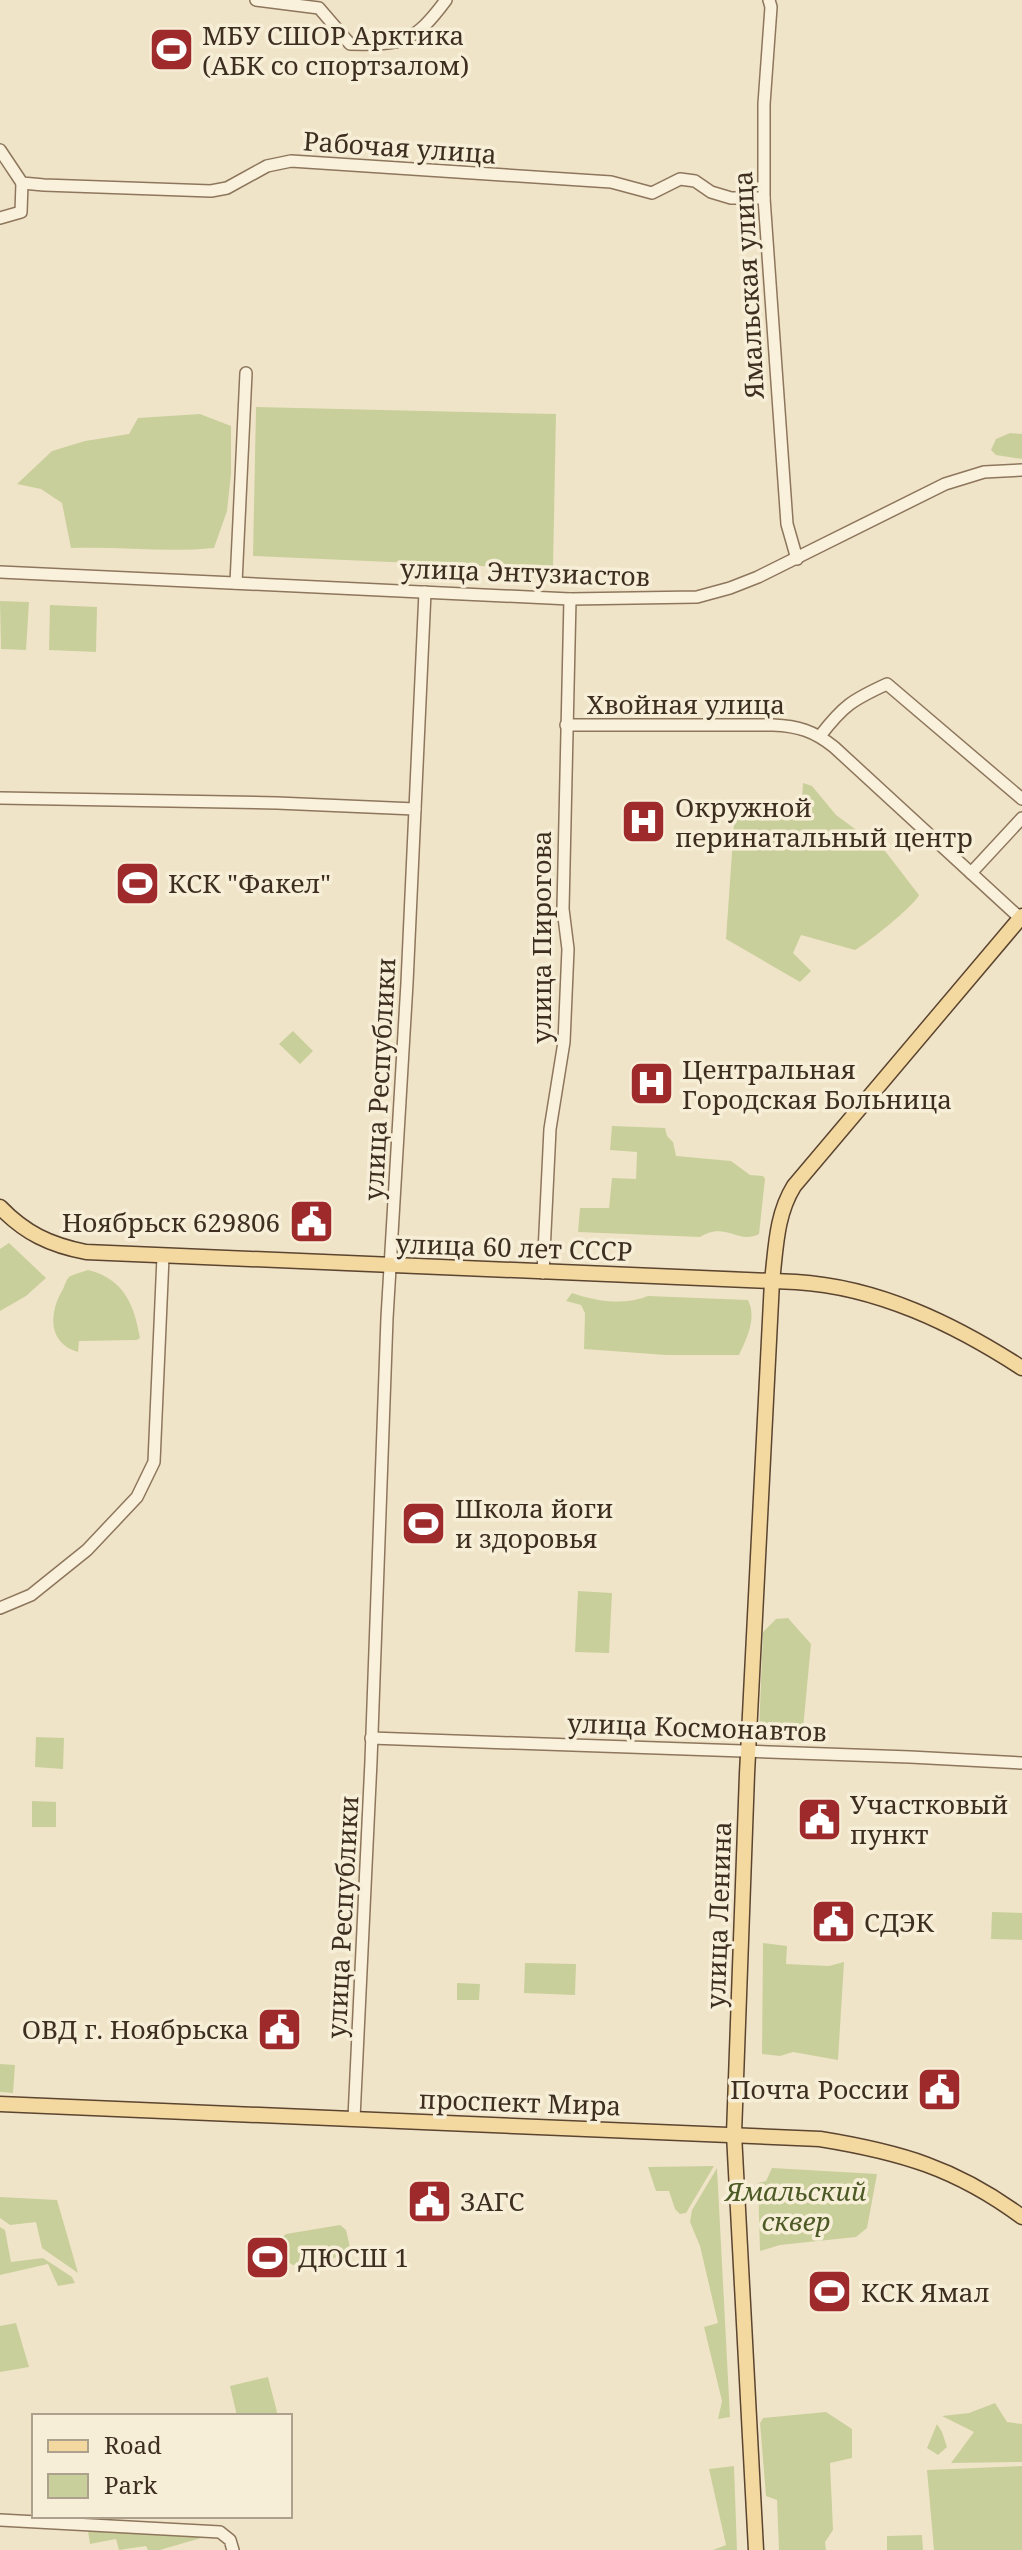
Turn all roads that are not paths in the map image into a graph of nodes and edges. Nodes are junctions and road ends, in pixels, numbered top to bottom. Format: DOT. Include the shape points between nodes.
graph roads {
  1 [pos="256,0"];
  2 [pos="446,0"];
  3 [pos="770,3"];
  4 [pos="0,150"];
  5 [pos="22,183"];
  6 [pos="764,198"];
  7 [pos="0,218"];
  8 [pos="246,373"];
  9 [pos="1022,470"];
  10 [pos="797,559"];
  11 [pos="0,572"];
  12 [pos="236,583"];
  13 [pos="425,592"];
  14 [pos="570,599"];
  15 [pos="566,725"];
  16 [pos="820,736"];
  17 [pos="0,798"];
  18 [pos="1022,799"];
  19 [pos="415,809"];
  20 [pos="1022,818"];
  21 [pos="971,873"];
  22 [pos="1021,917"];
  23 [pos="0,1207"];
  24 [pos="163,1257"];
  25 [pos="390,1266"];
  26 [pos="543,1273"];
  27 [pos="772,1281"];
  28 [pos="1022,1368"];
  29 [pos="0,1608"];
  30 [pos="371,1738"];
  31 [pos="749,1752"];
  32 [pos="1022,1763"];
  33 [pos="0,2104"];
  34 [pos="354,2118"];
  35 [pos="734,2134"];
  36 [pos="1022,2217"];
  37 [pos="0,2520"];
  38 [pos="233,2550"];
  39 [pos="756,2550"];
  1 -- 2 [label="street" via="319,8 350,44 383,45 409,38"];
  3 -- 6 [label="street, Ямальская улица"];
  4 -- 5 [label="street"];
  5 -- 6 [label="street, Рабочая улица" via="211,191 291,161 611,182 652,193 680,179 731,198"];
  5 -- 7 [label="street" via="21,212"];
  6 -- 10 [label="street, Ямальская улица" via="787,524"];
  8 -- 12 [label="street"];
  9 -- 10 [label="street, улица Энтузиастов" via="984,472 945,484"];
  10 -- 14 [label="street, улица Энтузиастов" via="697,597"];
  11 -- 12 [label="street, улица Энтузиастов"];
  12 -- 13 [label="street, улица Энтузиастов"];
  13 -- 14 [label="street, улица Энтузиастов"];
  13 -- 19 [label="street, улица Республики"];
  14 -- 15 [label="street, улица Пирогова"];
  15 -- 16 [label="street, Хвойная улица" via="773,725"];
  15 -- 26 [label="street, улица Пирогова" via="563,909 568,965 563,1058 550,1129"];
  16 -- 18 [label="street" via="852,700 887,684"];
  16 -- 21 [label="street, Хвойная улица"];
  17 -- 19 [label="street"];
  19 -- 25 [label="street, улица Республики"];
  20 -- 21 [label="street"];
  21 -- 22 [label="street, Хвойная улица"];
  22 -- 27 [label="main road, улица Ленина" via="794,1186 780,1219"];
  23 -- 24 [label="main road, улица 60 лет СССР" via="31,1235 64,1248"];
  24 -- 25 [label="main road, улица 60 лет СССР"];
  24 -- 29 [label="street" via="154,1462 137,1497 87,1550 31,1595"];
  25 -- 26 [label="main road, улица 60 лет СССР"];
  25 -- 30 [label="street, улица Республики"];
  26 -- 27 [label="main road, улица 60 лет СССР"];
  27 -- 28 [label="main road, улица 60 лет СССР" via="843,1287 883,1299 930,1317"];
  27 -- 31 [label="main road, улица Ленина"];
  30 -- 31 [label="street, улица Космонавтов"];
  30 -- 34 [label="street, улица Республики"];
  31 -- 32 [label="street, улица Космонавтов"];
  31 -- 35 [label="main road, улица Ленина"];
  33 -- 34 [label="main road, проспект Мира"];
  34 -- 35 [label="main road, проспект Мира"];
  35 -- 36 [label="main road, проспект Мира" via="820,2139 901,2155 965,2181"];
  35 -- 39 [label="main road, улица Ленина"];
  37 -- 38 [label="street" via="220,2532"];
}
